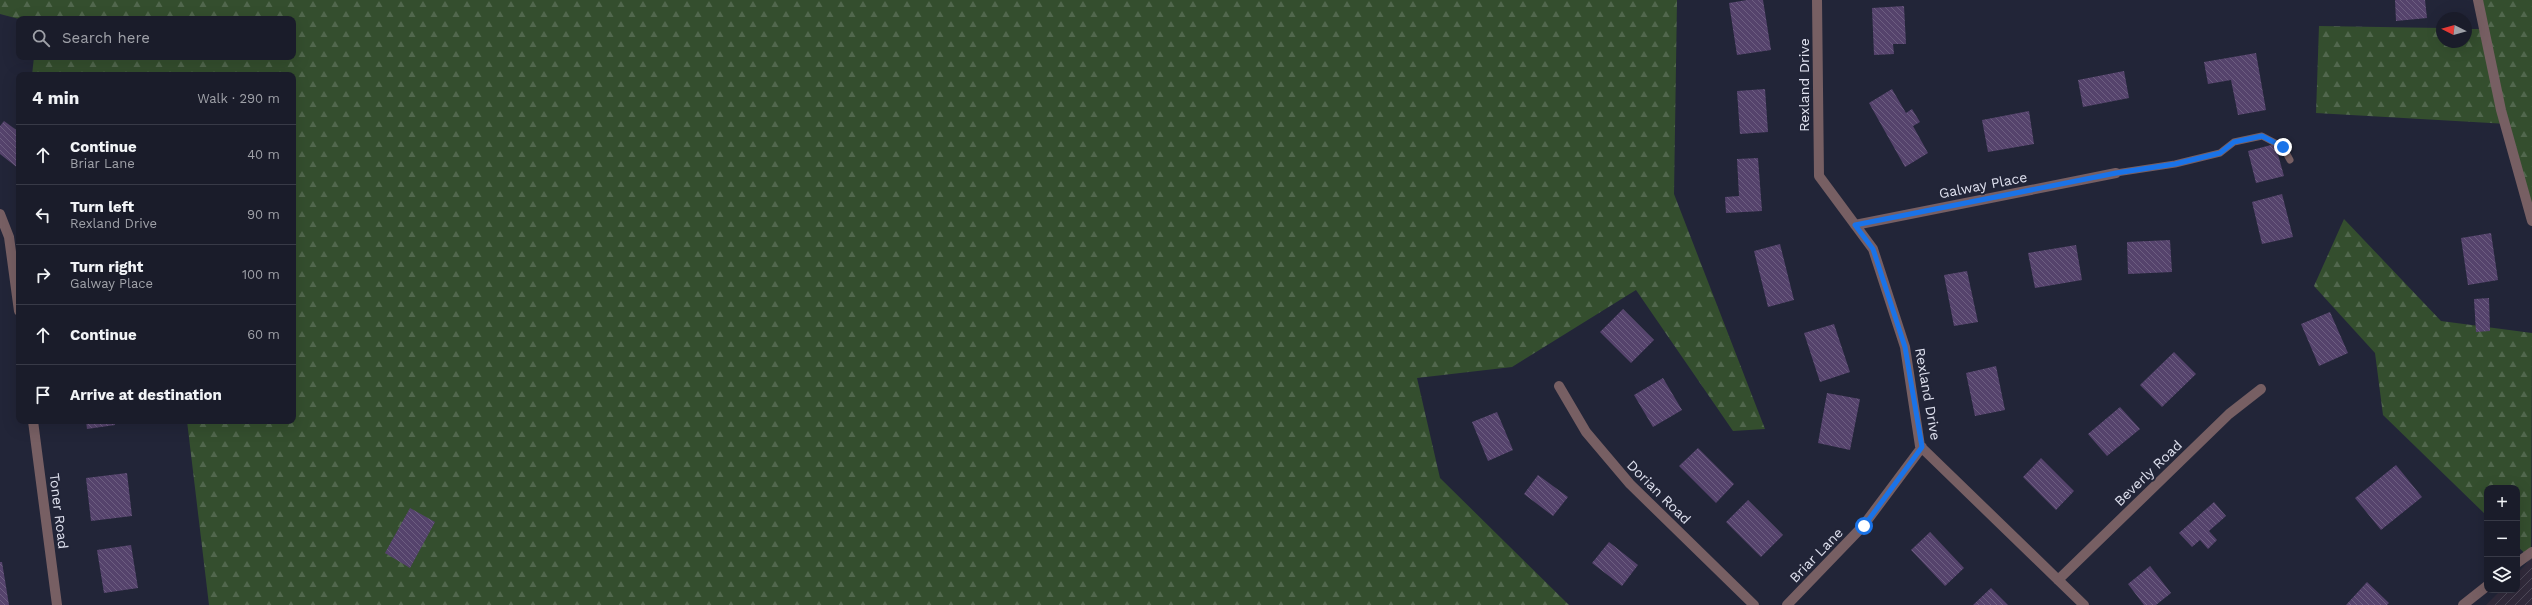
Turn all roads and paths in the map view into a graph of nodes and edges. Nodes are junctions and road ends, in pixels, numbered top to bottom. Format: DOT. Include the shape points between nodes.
graph roads {
  1 [pos="1817,0"];
  2 [pos="2478,0"];
  3 [pos="2290,160"];
  4 [pos="2116,173"];
  5 [pos="0,214"];
  6 [pos="2532,222"];
  7 [pos="1855,225"];
  8 [pos="16,287"];
  9 [pos="1559,386"];
  10 [pos="2261,389"];
  11 [pos="33,424"];
  12 [pos="1922,447"];
  13 [pos="2532,552"];
  14 [pos="2520,561"];
  15 [pos="2058,580"];
  16 [pos="2484,588"];
  17 [pos="57,605"];
  18 [pos="1754,605"];
  19 [pos="1787,605"];
  20 [pos="2084,605"];
  21 [pos="2463,605"];
  1 -- 7 [label="street, Rexland Drive" via="1819,176"];
  2 -- 6 [label="street" via="2501,110"];
  3 -- 4 [label="lane" via="2283,147 2262,136 2234,142 2220,153 2175,164"];
  4 -- 7 [label="street, Galway Place"];
  5 -- 8 [label="street" via="10,238"];
  7 -- 12 [label="street, Rexland Drive" via="1873,249 1905,347"];
  9 -- 18 [label="street, Dorian Road" via="1586,432 1630,484"];
  10 -- 15 [label="street, Beverly Road" via="2230,414"];
  11 -- 17 [label="street, Toner Road"];
  12 -- 15 [label="street, Rexland Drive"];
  12 -- 19 [label="street, Briar Lane" via="1864,526"];
  13 -- 14 [label="street"];
  15 -- 20 [label="street, Rexland Drive"];
  16 -- 21 [label="street"];
}
